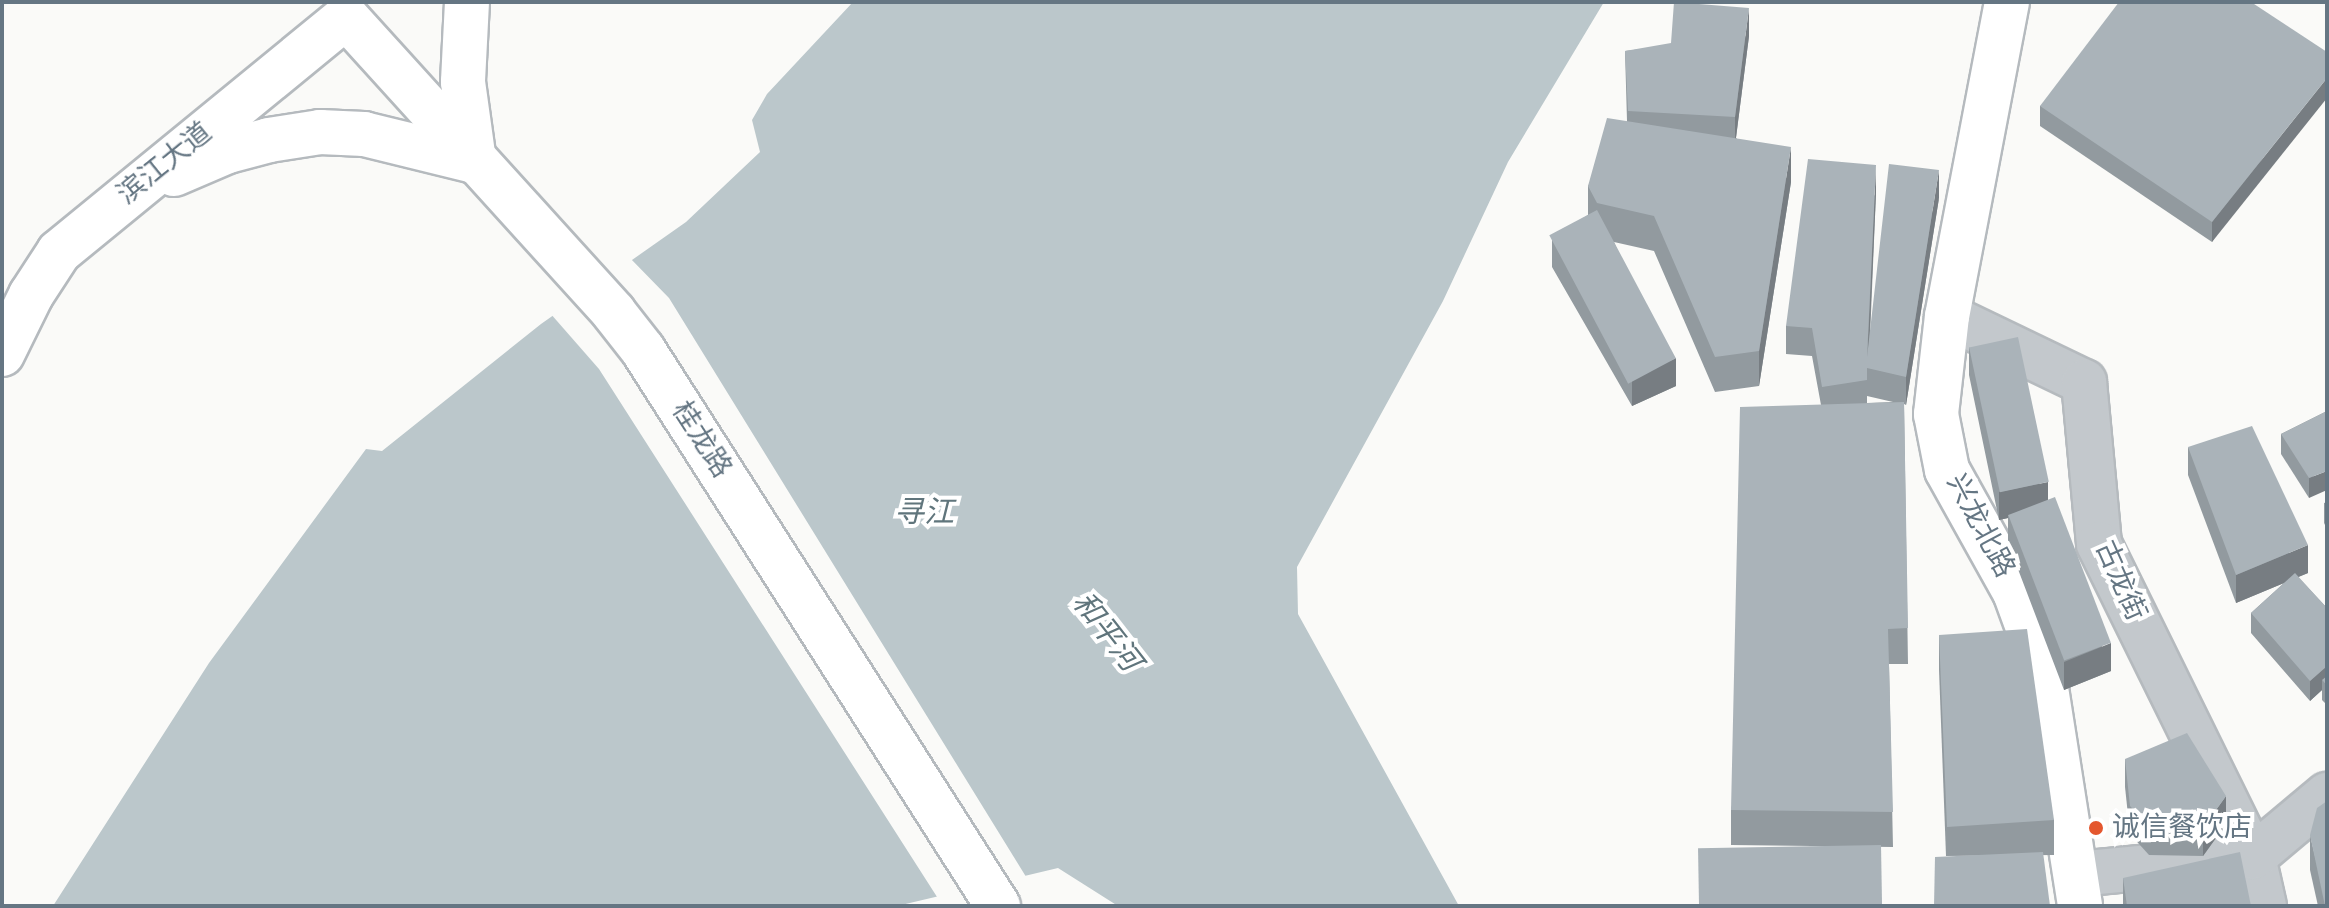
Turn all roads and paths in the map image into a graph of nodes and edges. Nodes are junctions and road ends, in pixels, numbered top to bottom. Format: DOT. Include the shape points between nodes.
graph roads {
  1 [pos="467,2"];
  2 [pos="2007,2"];
  3 [pos="347,7"];
  4 [pos="474,161"];
  5 [pos="127,194"];
  6 [pos="1947,316"];
  7 [pos="2,354"];
  8 [pos="2327,795"];
  9 [pos="2253,857"];
  10 [pos="2079,890"];
  11 [pos="998,906"];
  12 [pos="2264,906"];
  1 -- 4 [label="main road" via="463,82"];
  2 -- 6 [label="main road, 兴龙北路"];
  3 -- 4 [label="main road, 桂龙路"];
  3 -- 5 [label="main road, 滨江大道"];
  4 -- 5 [label="main road" via="364,134 320,132 228,151"];
  4 -- 11 [label="main road, 桂龙路" via="643,350"];
  5 -- 7 [label="main road, 滨江大道" via="59,252"];
  6 -- 9 [label="street, 古龙街" via="2084,382 2099,544"];
  6 -- 10 [label="main road, 兴龙北路" via="1936,414 1947,470 2015,592 2043,669"];
  8 -- 9 [label="street"];
  9 -- 10 [label="street"];
  9 -- 12 [label="street, 古龙街"];
}
